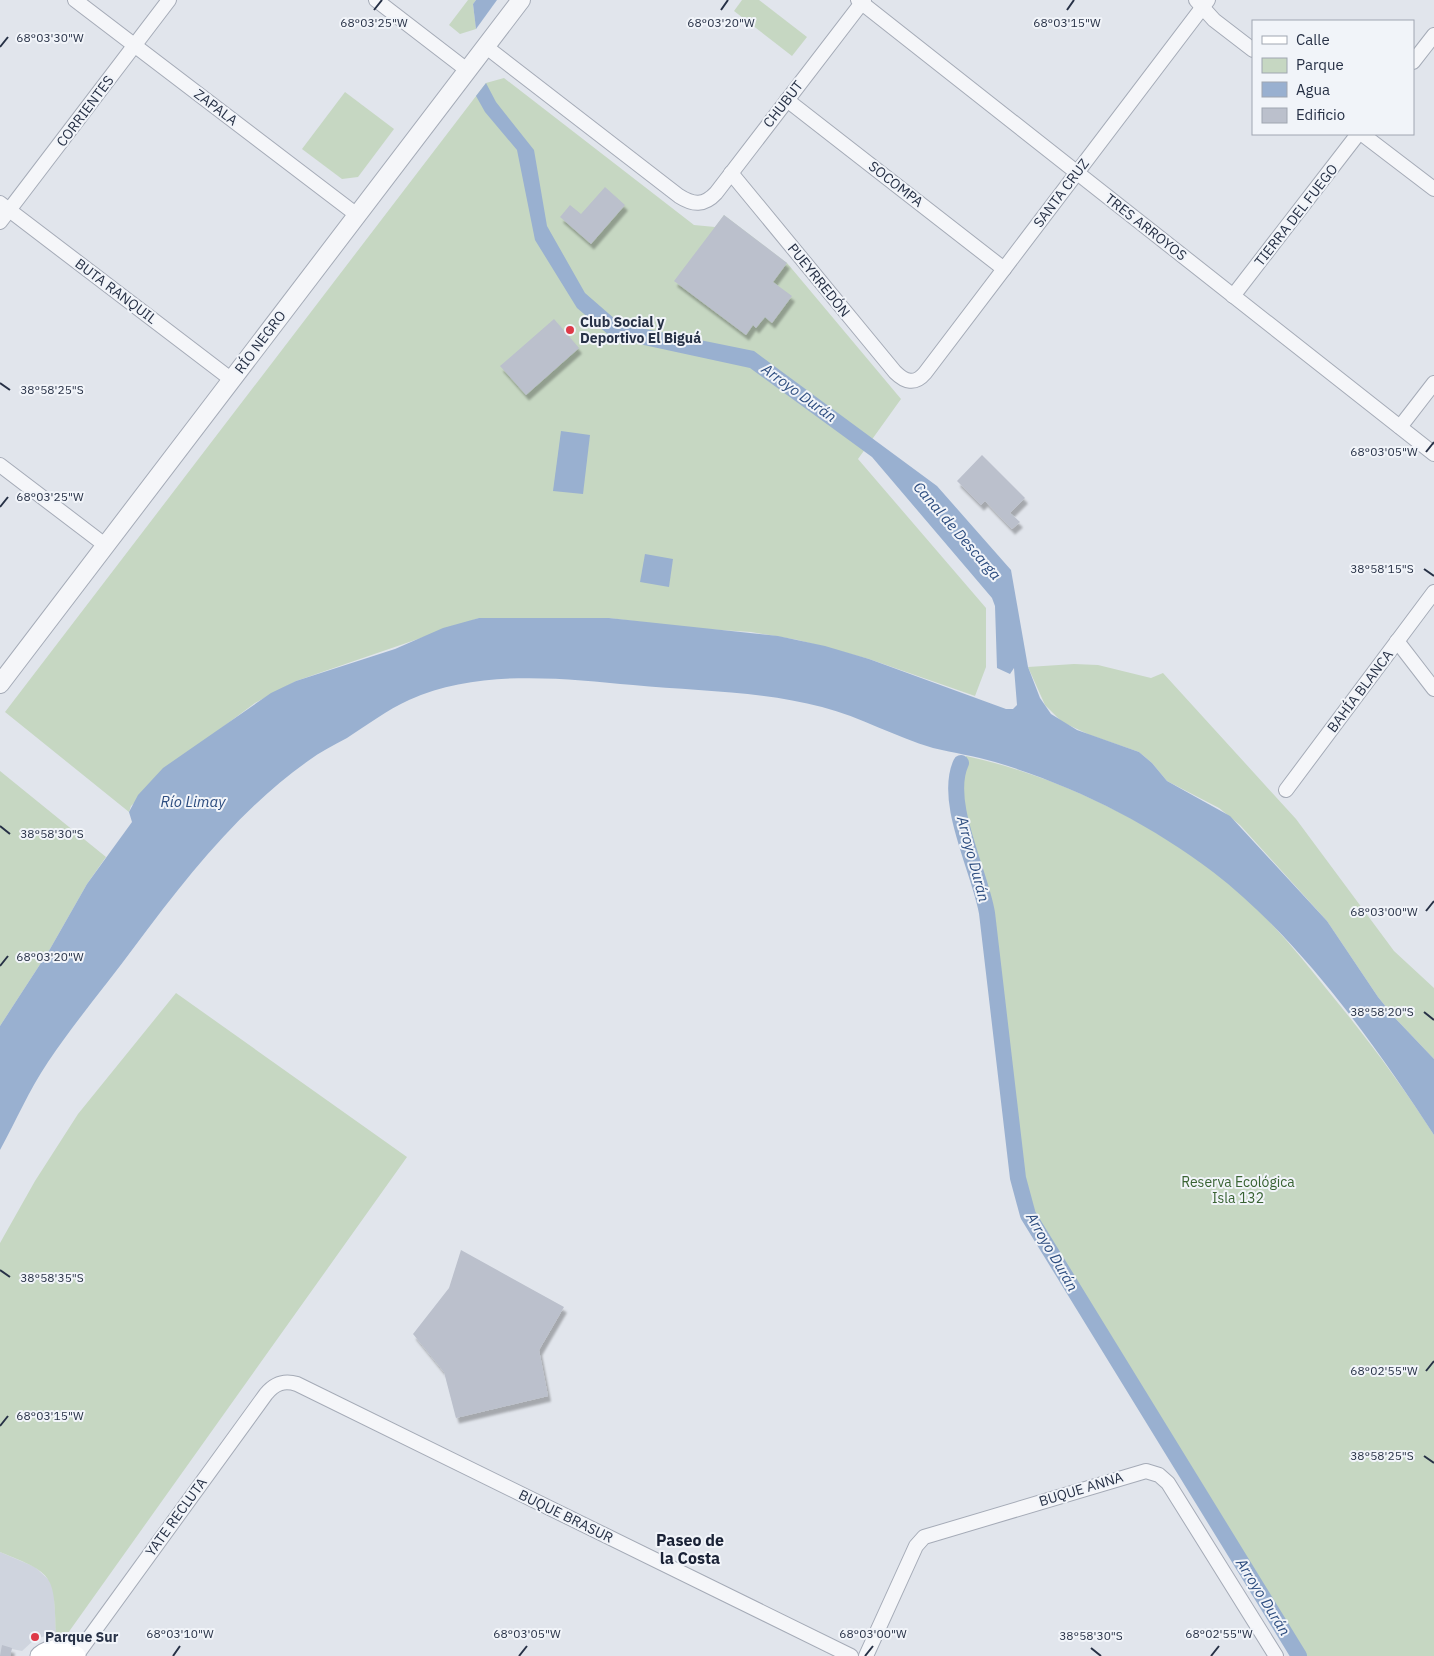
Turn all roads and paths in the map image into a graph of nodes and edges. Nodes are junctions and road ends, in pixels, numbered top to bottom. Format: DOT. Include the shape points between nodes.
graph roads {
  1 [pos="75,0"];
  2 [pos="169,0"];
  3 [pos="376,0"];
  4 [pos="521,0"];
  5 [pos="861,1"];
  6 [pos="1202,3"];
  7 [pos="1434,35"];
  8 [pos="135,45"];
  9 [pos="486,46"];
  10 [pos="1252,49"];
  11 [pos="1414,61"];
  12 [pos="468,70"];
  13 [pos="787,100"];
  14 [pos="1357,135"];
  15 [pos="1363,135"];
  16 [pos="731,173"];
  17 [pos="1077,173"];
  18 [pos="1434,188"];
  19 [pos="5,206"];
  20 [pos="357,215"];
  21 [pos="0,222"];
  22 [pos="1004,269"];
  23 [pos="1233,296"];
  24 [pos="232,380"];
  25 [pos="911,382"];
  26 [pos="1434,383"];
  27 [pos="1400,428"];
  28 [pos="1434,454"];
  29 [pos="0,465"];
  30 [pos="105,545"];
  31 [pos="1434,592"];
  32 [pos="1397,641"];
  33 [pos="0,684"];
  34 [pos="1434,689"];
  35 [pos="1286,790"];
  36 [pos="280,1383"];
  37 [pos="40,1656"];
  38 [pos="76,1656"];
  39 [pos="851,1656"];
  40 [pos="866,1656"];
  41 [pos="1276,1656"];
  1 -- 8 [label="street, ZAPALA"];
  2 -- 8 [label="street, CORRIENTES"];
  3 -- 12 [label="street"];
  4 -- 9 [label="street, RÍO NEGRO"];
  5 -- 13 [label="street, CHUBUT"];
  5 -- 17 [label="street, TRES ARROYOS"];
  6 -- 10 [label="street" via="1214,20"];
  6 -- 17 [label="street, SANTA CRUZ"];
  7 -- 11 [label="street"];
  8 -- 19 [label="street, CORRIENTES"];
  8 -- 20 [label="street, ZAPALA"];
  9 -- 12 [label="street, RÍO NEGRO"];
  9 -- 16 [label="street, CHUBUT" via="679,196 699,204 711,198"];
  12 -- 20 [label="street, RÍO NEGRO"];
  13 -- 16 [label="street, CHUBUT"];
  13 -- 22 [label="street, SOCOMPA"];
  14 -- 23 [label="street, TIERRA DEL FUEGO"];
  15 -- 18 [label="street"];
  16 -- 25 [label="street, PUEYRREDÓN" via="895,372"];
  17 -- 22 [label="street, SANTA CRUZ"];
  17 -- 23 [label="street, TRES ARROYOS"];
  19 -- 21 [label="street, CORRIENTES"];
  19 -- 24 [label="street, BUTA RANQUIL"];
  20 -- 24 [label="street, RÍO NEGRO"];
  22 -- 25 [label="street, SANTA CRUZ" via="925,373"];
  23 -- 27 [label="street, TRES ARROYOS"];
  24 -- 30 [label="street, RÍO NEGRO"];
  26 -- 27 [label="street"];
  27 -- 28 [label="street, TRES ARROYOS"];
  29 -- 30 [label="street"];
  30 -- 33 [label="street, RÍO NEGRO"];
  31 -- 32 [label="street, BAHÍA BLANCA"];
  32 -- 34 [label="street"];
  32 -- 35 [label="street, BAHÍA BLANCA"];
  36 -- 38 [label="street, YATE RECLUTA" via="266,1394"];
  36 -- 39 [label="street, BUQUE BRASUR" via="298,1384"];
  37 -- 38 [label="main road, YATE RECLUTA" via="57,1649"];
  40 -- 41 [label="street, BUQUE ANNA" via="916,1546 924,1537 1146,1471 1159,1475 1168,1483"];
}
